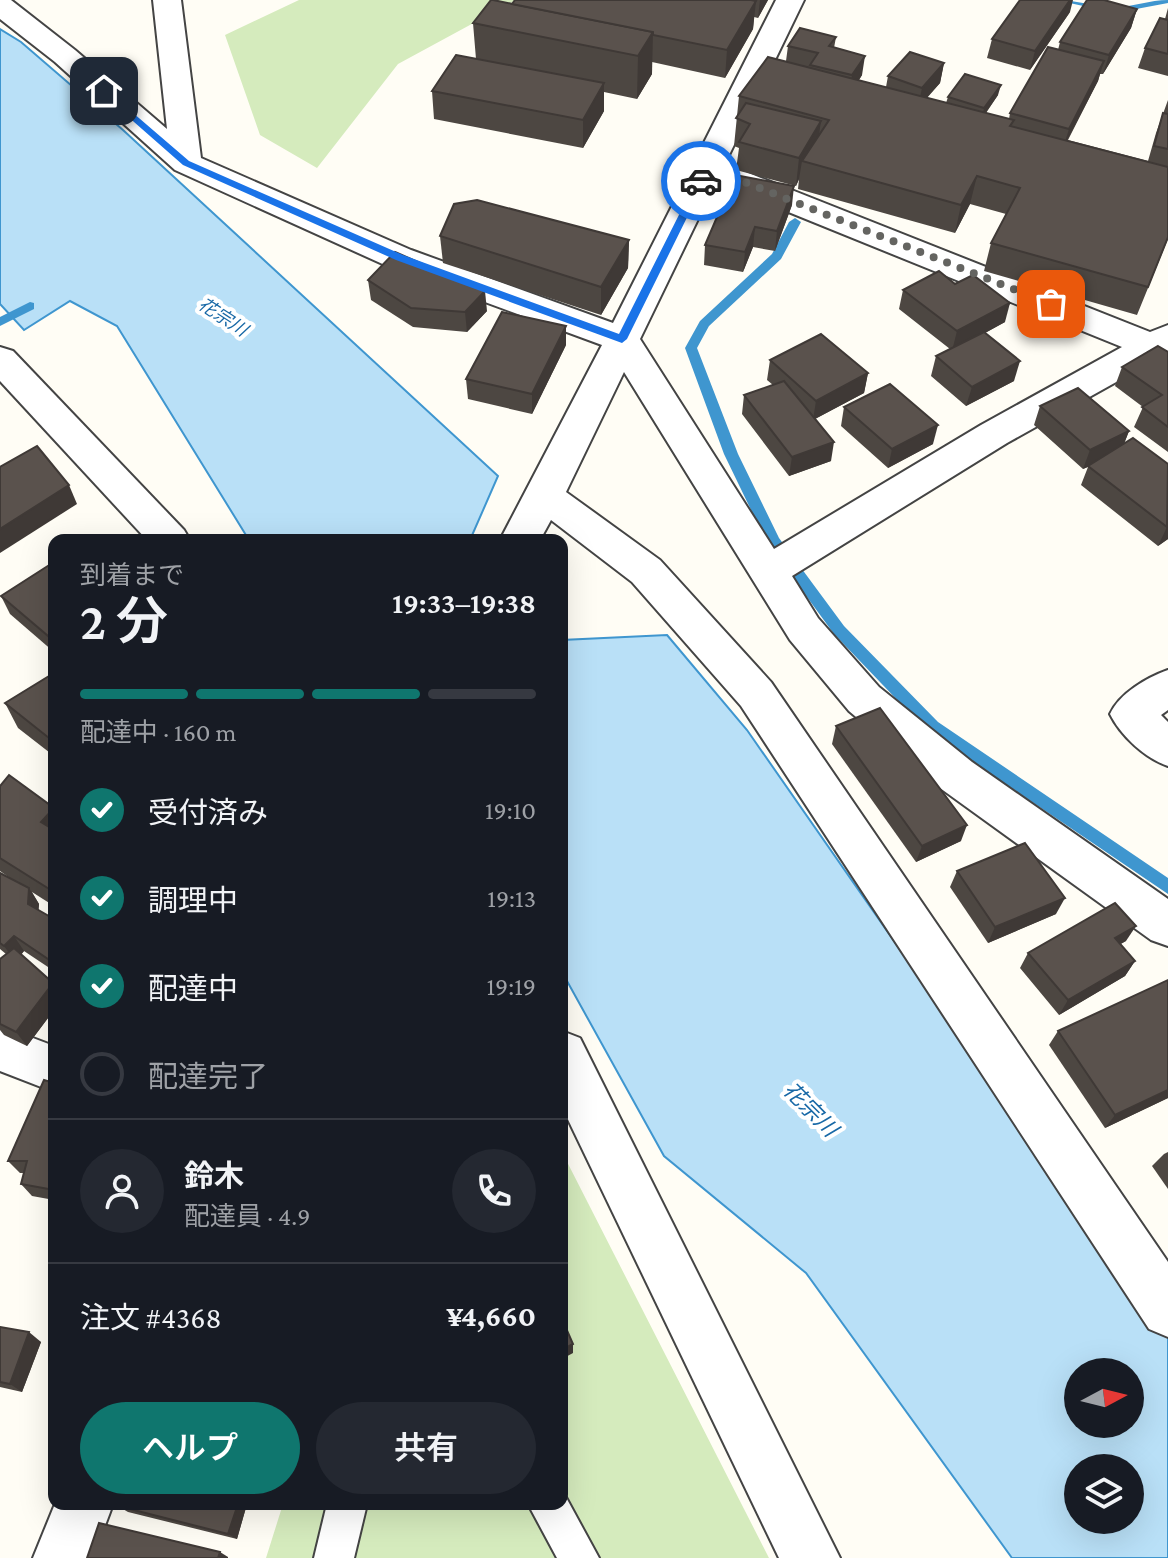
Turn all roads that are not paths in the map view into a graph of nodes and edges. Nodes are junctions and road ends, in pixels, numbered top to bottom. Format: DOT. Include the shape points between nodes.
graph roads {
  1 [pos="167,0"];
  2 [pos="790,0"];
  3 [pos="0,5"];
  4 [pos="186,163"];
  5 [pos="707,167"];
  6 [pos="622,339"];
  7 [pos="1162,347"];
  8 [pos="0,359"];
  9 [pos="545,496"];
  10 [pos="164,534"];
  11 [pos="523,534"];
  12 [pos="785,562"];
  13 [pos="1168,687"];
  14 [pos="1168,748"];
  15 [pos="1163,915"];
  16 [pos="4,1050"];
  17 [pos="568,1066"];
  18 [pos="48,1067"];
  19 [pos="1168,1310"];
  20 [pos="82,1510"];
  21 [pos="346,1510"];
  22 [pos="551,1510"];
  23 [pos="63,1558"];
  24 [pos="334,1558"];
  25 [pos="579,1558"];
  26 [pos="810,1558"];
  1 -- 4 [label="street"];
  2 -- 5 [label="street"];
  3 -- 4 [label="street"];
  4 -- 6 [label="street" via="399,258"];
  5 -- 6 [label="street"];
  5 -- 7 [label="street"];
  6 -- 9 [label="street"];
  6 -- 12 [label="street"];
  7 -- 12 [label="street" via="994,434"];
  8 -- 10 [label="street"];
  9 -- 11 [label="street"];
  9 -- 19 [label="street" via="646,571 756,694"];
  12 -- 15 [label="street" via="804,629 864,699 956,775"];
  13 -- 14 [label="street" via="1131,714"];
  16 -- 18 [label="street"];
  17 -- 26 [label="street"];
  20 -- 23 [label="street"];
  21 -- 24 [label="lane"];
  22 -- 25 [label="lane"];
}
